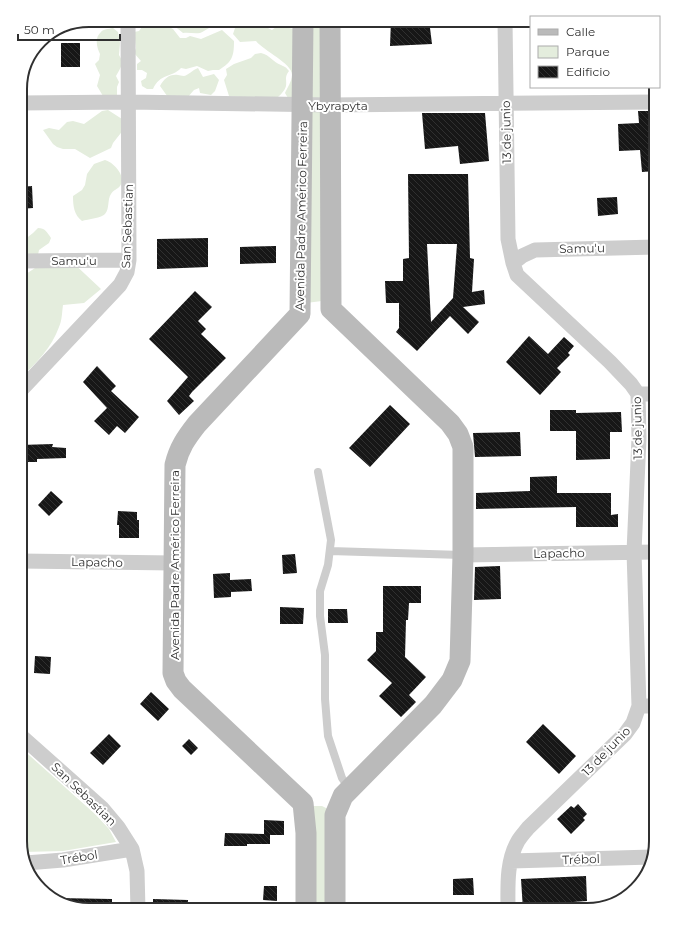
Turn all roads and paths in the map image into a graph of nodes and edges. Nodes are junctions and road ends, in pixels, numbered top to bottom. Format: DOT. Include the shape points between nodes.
graph roads {
  1 [pos="128,27"];
  2 [pos="303,27"];
  3 [pos="330,27"];
  4 [pos="505,27"];
  5 [pos="129,102"];
  6 [pos="649,102"];
  7 [pos="27,103"];
  8 [pos="506,103"];
  9 [pos="303,105"];
  10 [pos="330,105"];
  11 [pos="649,247"];
  12 [pos="129,260"];
  13 [pos="27,261"];
  14 [pos="513,263"];
  15 [pos="331,309"];
  16 [pos="300,314"];
  17 [pos="27,384"];
  18 [pos="638,394"];
  19 [pos="649,394"];
  20 [pos="318,472"];
  21 [pos="330,551"];
  22 [pos="634,552"];
  23 [pos="649,552"];
  24 [pos="463,555"];
  25 [pos="27,561"];
  26 [pos="174,563"];
  27 [pos="639,706"];
  28 [pos="649,706"];
  29 [pos="27,741"];
  30 [pos="346,792"];
  31 [pos="303,803"];
  32 [pos="132,849"];
  33 [pos="647,857"];
  34 [pos="511,861"];
  35 [pos="31,863"];
  36 [pos="138,903"];
  37 [pos="306,903"];
  38 [pos="335,903"];
  39 [pos="508,903"];
  1 -- 5 [label="street, San Sebastian"];
  2 -- 9 [label="street, Avenida Padre Américo Ferreira"];
  3 -- 10 [label="street"];
  4 -- 8 [label="street, 13 de junio"];
  5 -- 7 [label="street, Ybyrapyta"];
  5 -- 9 [label="street, Ybyrapyta"];
  5 -- 12 [label="street, San Sebastian"];
  6 -- 8 [label="street, Ybyrapyta"];
  8 -- 10 [label="street, Ybyrapyta"];
  8 -- 14 [label="street, 13 de junio" via="508,239"];
  9 -- 10 [label="street, Ybyrapyta"];
  9 -- 16 [label="street, Avenida Padre Américo Ferreira"];
  10 -- 15 [label="street"];
  11 -- 14 [label="street, Samu'u" via="535,250"];
  12 -- 13 [label="street, Samu'u"];
  12 -- 17 [label="street, San Sebastian" via="127,272 120,285"];
  14 -- 18 [label="street, 13 de junio" via="517,275 610,362"];
  15 -- 16 [label="street" via="312,310"];
  15 -- 24 [label="street" via="450,423 458,434 463,447"];
  16 -- 26 [label="street, Avenida Padre Américo Ferreira" via="197,424 178,452 175,465"];
  18 -- 19 [label="street"];
  18 -- 22 [label="street, 13 de junio" via="639,438"];
  20 -- 21 [label="lane" via="331,540"];
  21 -- 24 [label="lane"];
  21 -- 30 [label="lane" via="320,591 325,655 325,699 328,736"];
  22 -- 23 [label="street, Lapacho"];
  22 -- 24 [label="street, Lapacho"];
  22 -- 27 [label="street, 13 de junio"];
  24 -- 30 [label="street" via="460,661 452,680 433,705"];
  25 -- 26 [label="street, Lapacho"];
  26 -- 31 [label="street, Avenida Padre Américo Ferreira" via="173,673 176,681"];
  27 -- 28 [label="street"];
  27 -- 34 [label="street, 13 de junio" via="633,723 625,734 518,840"];
  29 -- 32 [label="street, San Sebastian" via="102,808 118,826"];
  30 -- 31 [label="street" via="323,806"];
  30 -- 38 [label="street" via="335,814"];
  31 -- 37 [label="street" via="306,833"];
  32 -- 35 [label="street, Trébol"];
  32 -- 36 [label="street, San Sebastian" via="137,870"];
  33 -- 34 [label="street, Trébol"];
  34 -- 39 [label="street, 13 de junio"];
}
